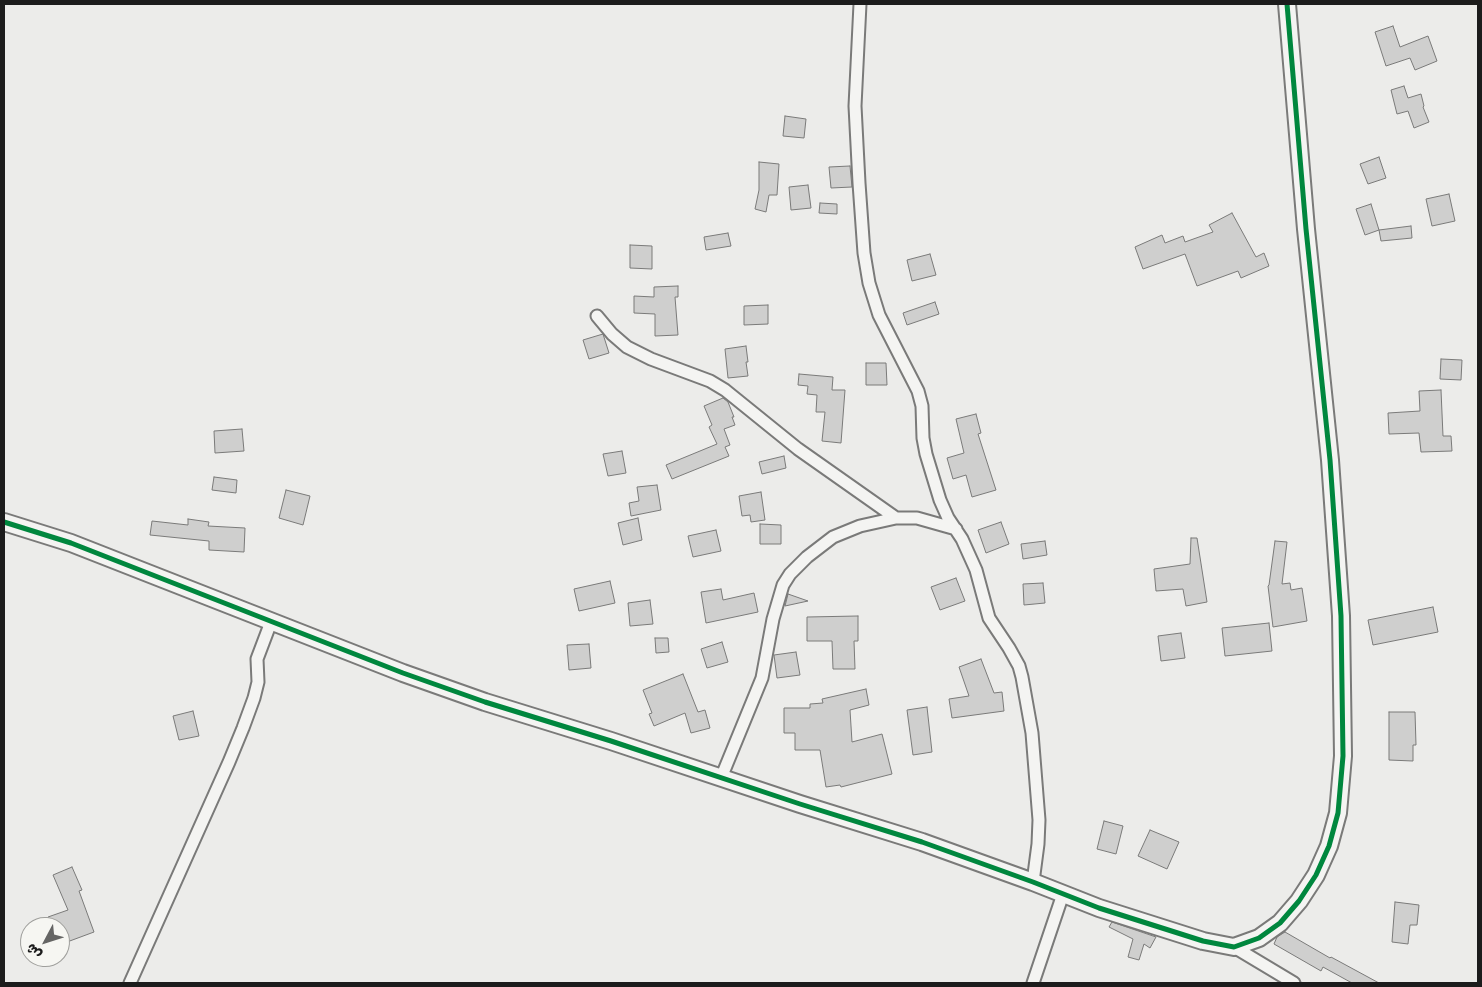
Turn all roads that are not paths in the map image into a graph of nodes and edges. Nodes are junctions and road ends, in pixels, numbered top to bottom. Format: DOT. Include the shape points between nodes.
graph roads {
  1 [pos="860,4"];
  2 [pos="1287,4"];
  3 [pos="597,316"];
  4 [pos="896,518"];
  5 [pos="4,522"];
  6 [pos="956,529"];
  7 [pos="271,622"];
  8 [pos="722,778"];
  9 [pos="1033,882"];
  10 [pos="1063,894"];
  11 [pos="1234,947"];
  12 [pos="130,983"];
  13 [pos="1033,983"];
  14 [pos="1294,983"];
  1 -- 6 [label="street" via="855,106 864,253 869,283 879,315 918,391 926,454 940,500"];
  2 -- 11 [label="street" via="1341,616 1343,756 1338,813 1329,846 1316,875 1280,923 1259,938"];
  3 -- 4 [label="street" via="627,346 725,390 798,449"];
  4 -- 6 [label="street" via="917,518"];
  4 -- 8 [label="street" via="860,526 833,537 790,574 783,585 773,619 762,678"];
  5 -- 7 [label="street" via="71,543"];
  6 -- 9 [label="street" via="976,570 989,618 1009,648 1022,677 1032,732 1039,820"];
  7 -- 8 [label="street" via="485,702"];
  7 -- 12 [label="street" via="257,660 258,682 243,728"];
  8 -- 9 [label="street" via="922,842"];
  9 -- 10 [label="street"];
  10 -- 11 [label="street" via="1204,941"];
  10 -- 13 [label="street"];
  11 -- 14 [label="street"];
}
